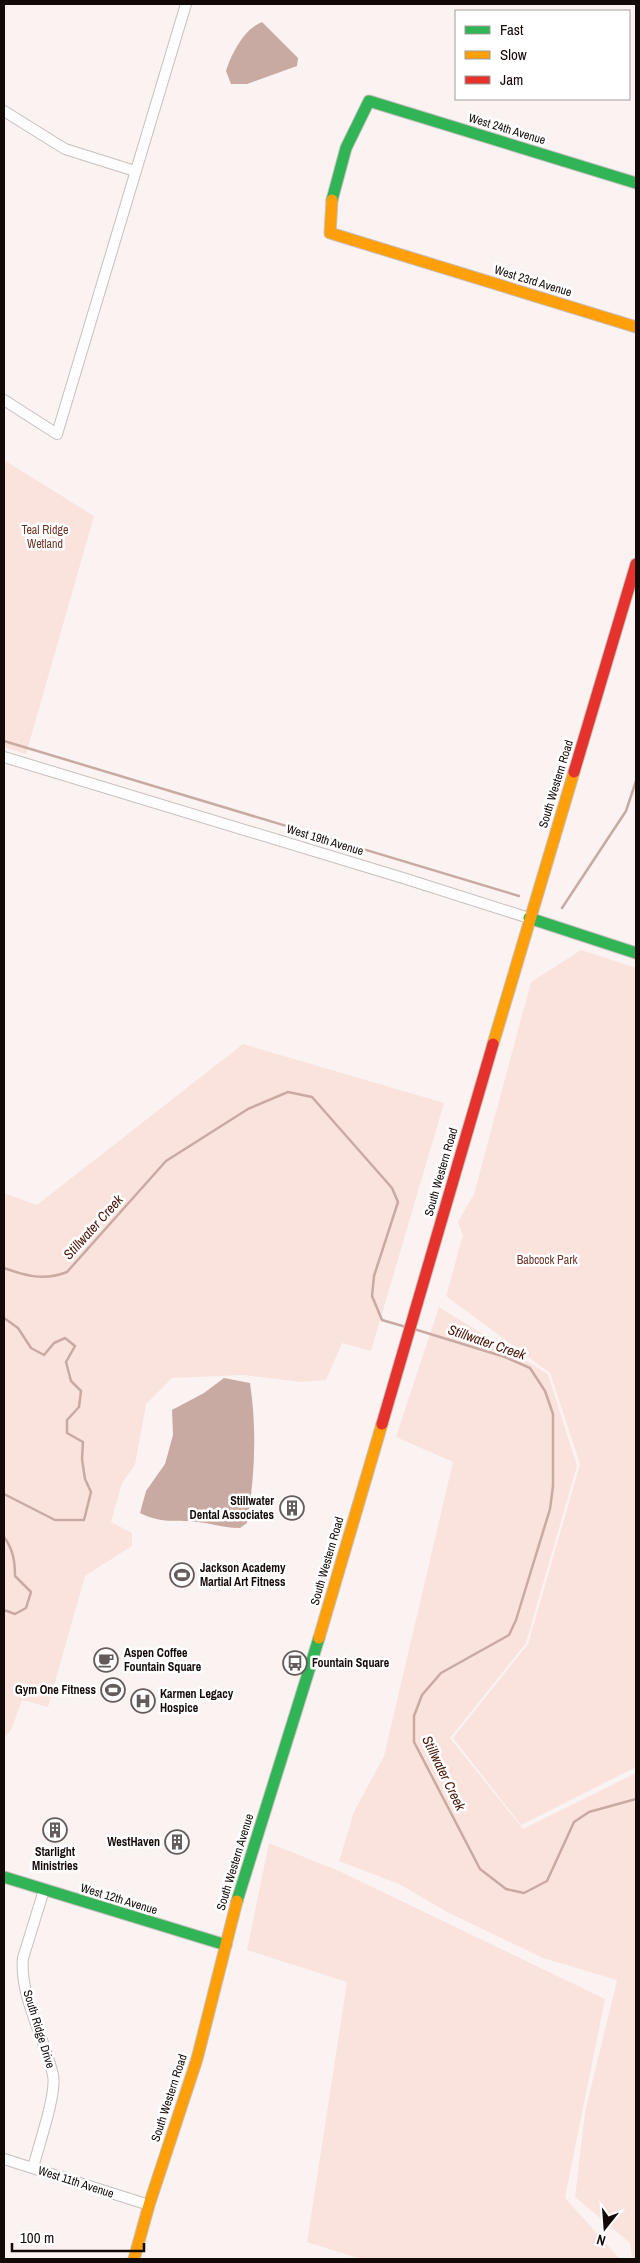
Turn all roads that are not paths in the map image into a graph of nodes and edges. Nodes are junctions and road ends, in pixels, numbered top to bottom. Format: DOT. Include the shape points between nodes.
graph roads {
  1 [pos="186,4"];
  2 [pos="369,101"];
  3 [pos="4,111"];
  4 [pos="135,171"];
  5 [pos="636,183"];
  6 [pos="636,327"];
  7 [pos="4,400"];
  8 [pos="636,564"];
  9 [pos="4,757"];
  10 [pos="530,918"];
  11 [pos="636,953"];
  12 [pos="272,1788"];
  13 [pos="4,1877"];
  14 [pos="44,1890"];
  15 [pos="226,1945"];
  16 [pos="4,2159"];
  17 [pos="33,2168"];
  18 [pos="149,2205"];
  19 [pos="134,2259"];
  1 -- 4 [label="street"];
  2 -- 5 [label="main road, West 24th Avenue"];
  2 -- 6 [label="main road, West 23rd Avenue" via="357,120 339,167 329,210 330,233"];
  3 -- 4 [label="street" via="65,149"];
  4 -- 7 [label="street" via="57,434"];
  8 -- 10 [label="main road, South Western Road"];
  9 -- 10 [label="street, West 19th Avenue"];
  10 -- 11 [label="main road, West 19th Avenue"];
  10 -- 12 [label="main road, South Western Road"];
  12 -- 15 [label="main road, South Western Avenue"];
  13 -- 14 [label="main road, West 12th Avenue"];
  14 -- 15 [label="main road, West 12th Avenue"];
  14 -- 17 [label="street, South Ridge Drive" via="22,1969 54,2077 53,2093"];
  15 -- 18 [label="main road, South Western Road" via="197,2059"];
  16 -- 17 [label="street, West 11th Avenue"];
  17 -- 18 [label="street, West 11th Avenue"];
  18 -- 19 [label="main road, South Western Road"];
}
